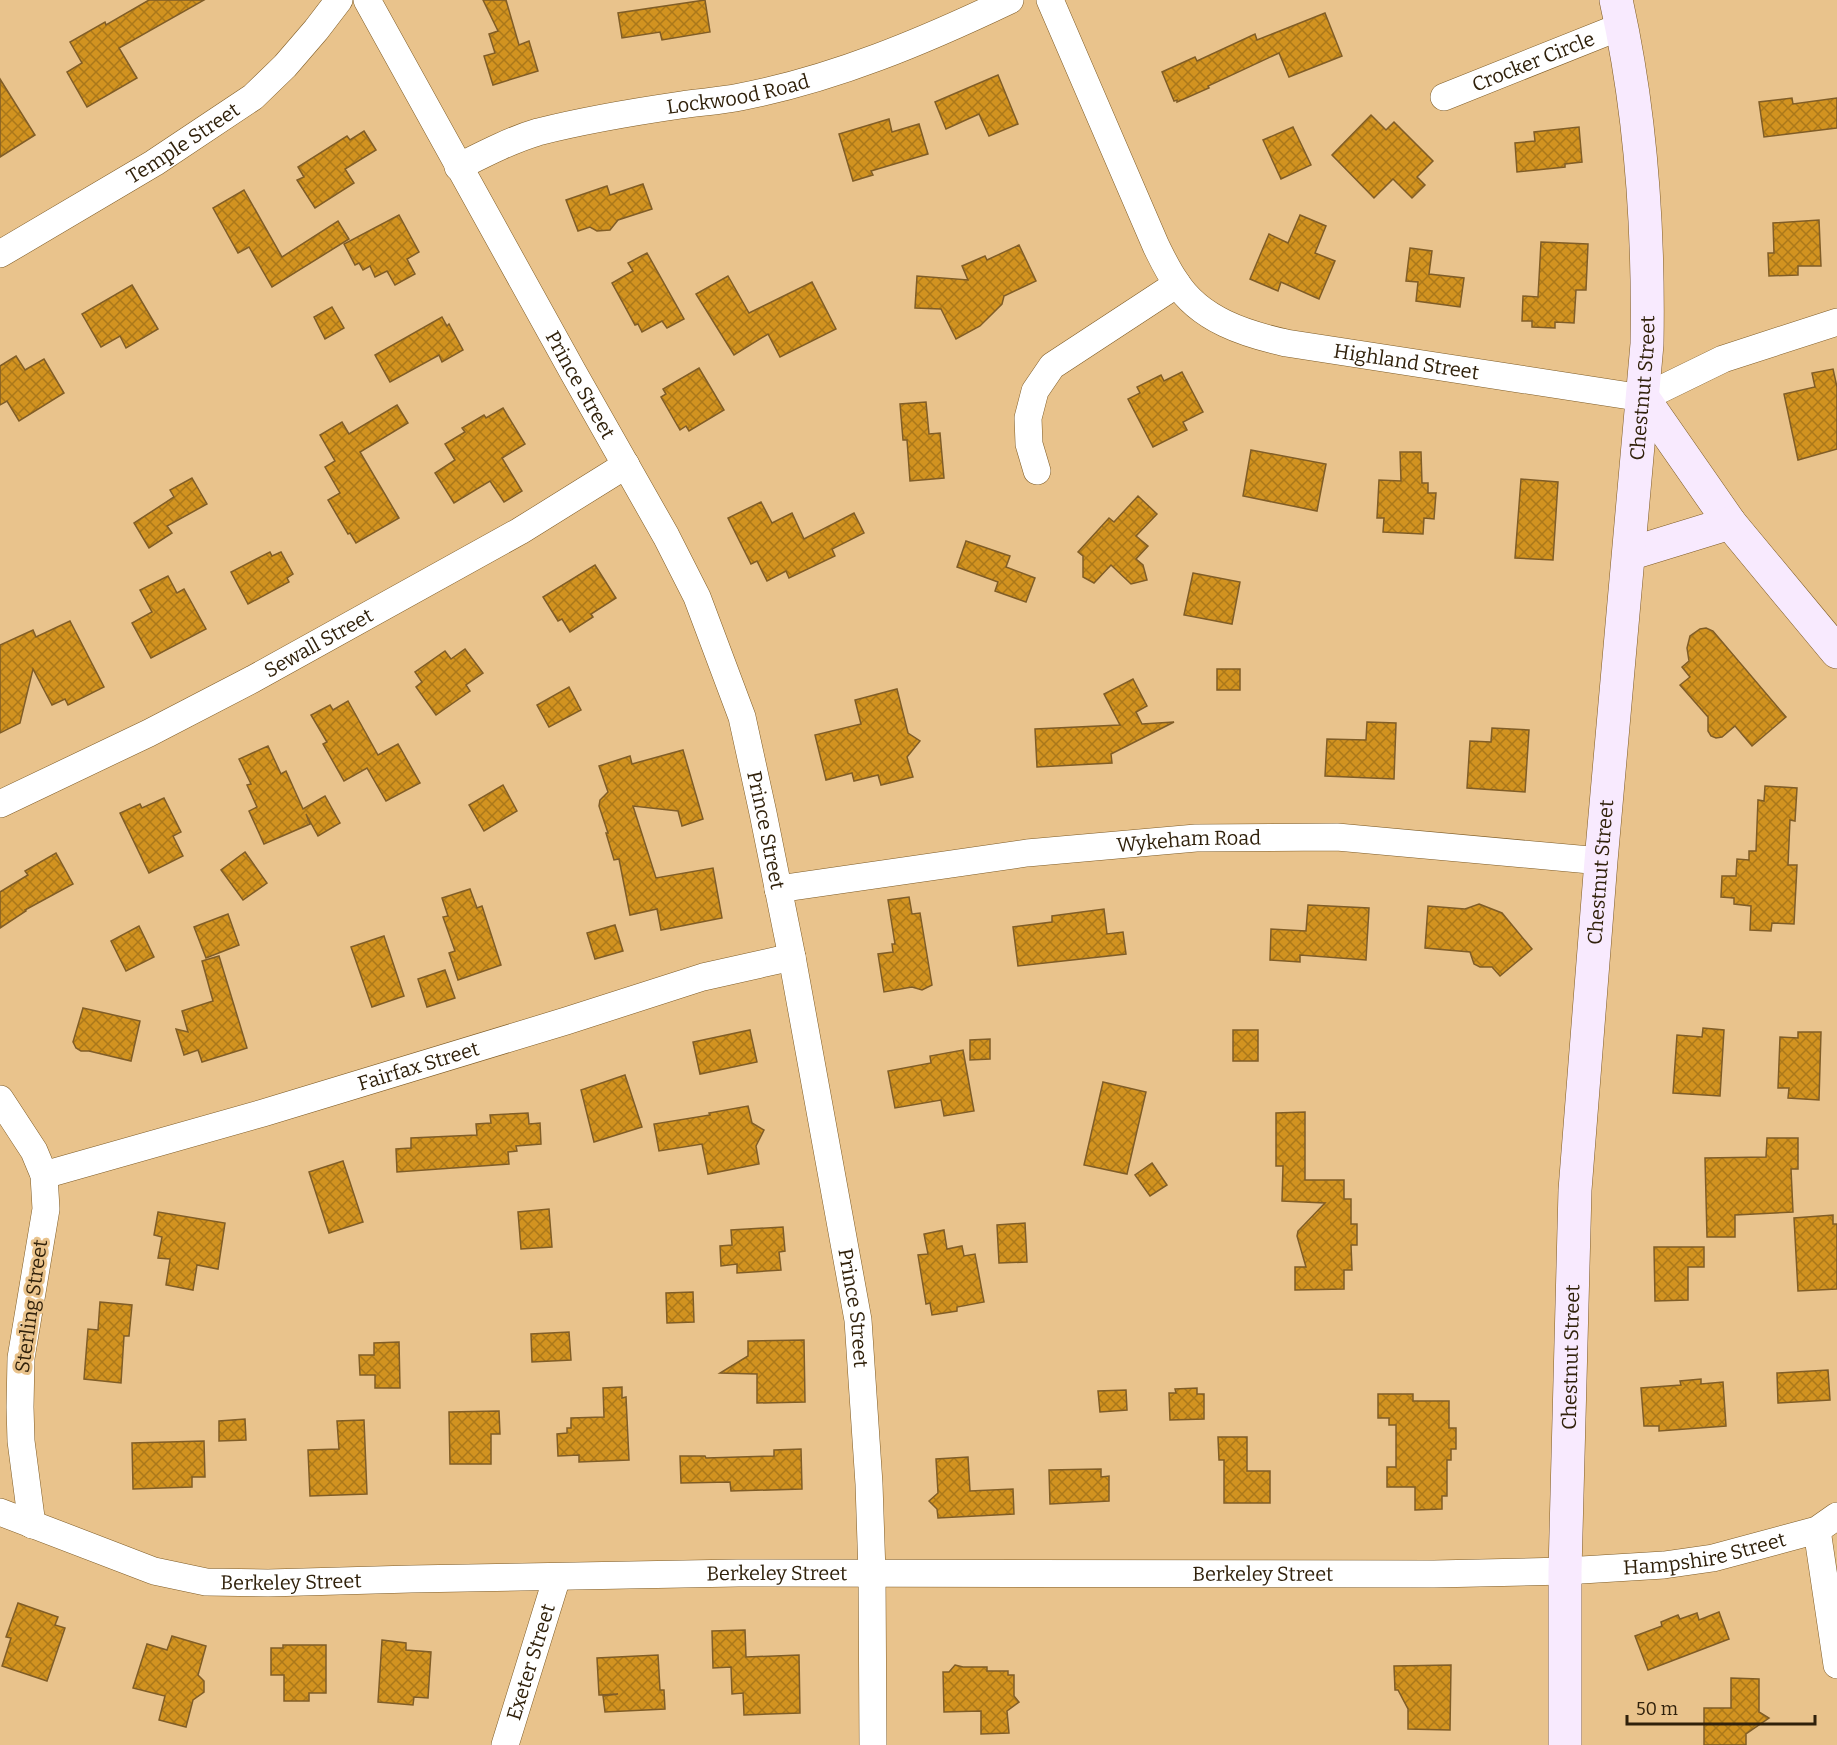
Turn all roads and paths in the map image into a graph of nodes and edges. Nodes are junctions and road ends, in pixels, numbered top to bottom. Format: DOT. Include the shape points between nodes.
graph roads {
  1 [pos="339,0"];
  2 [pos="367,0"];
  3 [pos="1010,0"];
  4 [pos="1050,0"];
  5 [pos="1619,13"];
  6 [pos="1444,97"];
  7 [pos="458,167"];
  8 [pos="0,254"];
  9 [pos="1177,284"];
  10 [pos="1837,322"];
  11 [pos="1643,398"];
  12 [pos="626,465"];
  13 [pos="1037,471"];
  14 [pos="1730,523"];
  15 [pos="1629,554"];
  16 [pos="1837,652"];
  17 [pos="0,804"];
  18 [pos="1601,861"];
  19 [pos="778,889"];
  20 [pos="792,957"];
  21 [pos="0,1098"];
  22 [pos="44,1175"];
  23 [pos="0,1512"];
  24 [pos="1827,1523"];
  25 [pos="32,1525"];
  26 [pos="1565,1571"];
  27 [pos="872,1573"];
  28 [pos="557,1577"];
  29 [pos="1837,1665"];
  30 [pos="505,1745"];
  31 [pos="873,1745"];
  32 [pos="1565,1745"];
  1 -- 8 [label="street, Temple Street" via="285,66 253,97 154,163"];
  2 -- 7 [label="street, Prince Street"];
  3 -- 7 [label="street, Lockwood Road" via="875,58 801,83 739,98 610,116 536,133"];
  4 -- 9 [label="street, Highland Street" via="1156,246"];
  5 -- 6 [label="street, Crocker Circle"];
  5 -- 11 [label="main road, Chestnut Street" via="1634,105 1646,246 1648,314"];
  7 -- 12 [label="street, Prince Street"];
  9 -- 11 [label="street, Highland Street" via="1222,323 1253,335"];
  9 -- 13 [label="street" via="1052,366 1035,391 1028,418 1029,444"];
  10 -- 11 [label="street" via="1723,359"];
  11 -- 14 [label="main road"];
  11 -- 15 [label="main road, Chestnut Street"];
  12 -- 17 [label="street, Sewall Street" via="520,531 253,679"];
  12 -- 19 [label="street, Prince Street" via="697,597 742,717"];
  14 -- 15 [label="main road"];
  14 -- 16 [label="main road"];
  15 -- 18 [label="main road, Chestnut Street"];
  18 -- 19 [label="street, Wykeham Road" via="1337,837 1196,838 1027,854"];
  18 -- 26 [label="main road, Chestnut Street" via="1575,1190"];
  19 -- 20 [label="street, Prince Street"];
  20 -- 22 [label="street, Fairfax Street" via="703,977 263,1113"];
  20 -- 27 [label="street, Prince Street" via="858,1320"];
  21 -- 22 [label="street, Sterling Street" via="34,1151"];
  22 -- 25 [label="street, Sterling Street" via="45,1209 21,1358 21,1441"];
  23 -- 25 [label="street, Berkeley Street"];
  24 -- 26 [label="street, Hampshire Street" via="1713,1558"];
  24 -- 29 [label="street"];
  25 -- 28 [label="street, Berkeley Street" via="154,1571 206,1582"];
  26 -- 27 [label="street, Berkeley Street"];
  26 -- 32 [label="main road, Chestnut Street"];
  27 -- 28 [label="street, Berkeley Street"];
  27 -- 31 [label="street, Prince Street"];
  28 -- 30 [label="street, Exeter Street"];
}
